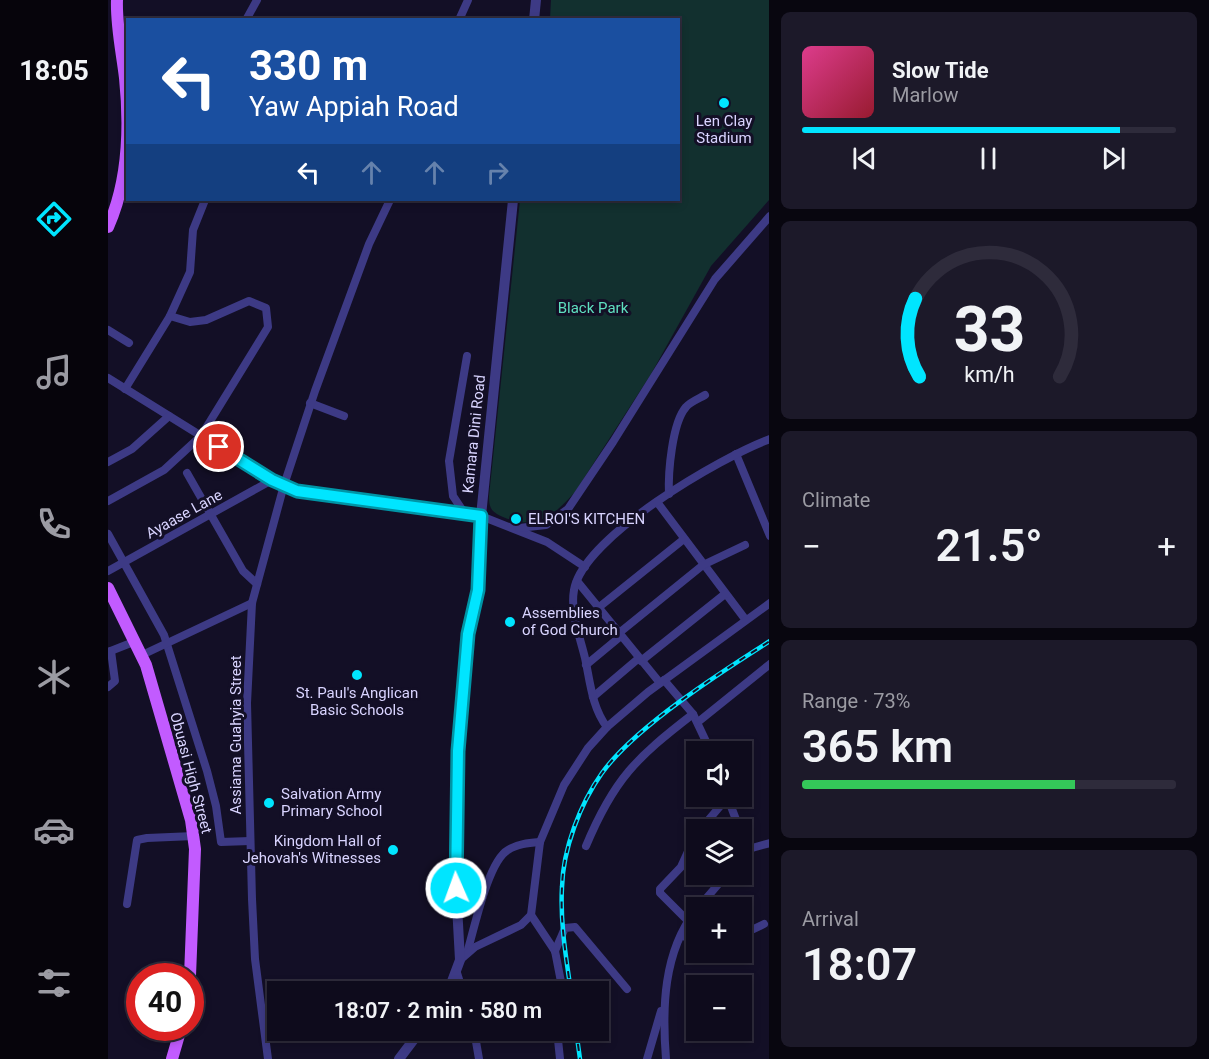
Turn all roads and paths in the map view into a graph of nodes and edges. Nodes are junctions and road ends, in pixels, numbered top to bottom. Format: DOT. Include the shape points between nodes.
graph roads {
  1 [pos="117,0"];
  2 [pos="257,0"];
  3 [pos="468,0"];
  4 [pos="536,0"];
  5 [pos="247,18"];
  6 [pos="460,18"];
  7 [pos="534,18"];
  8 [pos="126,104"];
  9 [pos="126,144"];
  10 [pos="122,198"];
  11 [pos="205,201"];
  12 [pos="390,201"];
  13 [pos="513,201"];
  14 [pos="769,217"];
  15 [pos="108,227"];
  16 [pos="170,316"];
  17 [pos="108,330"];
  18 [pos="129,343"];
  19 [pos="467,356"];
  20 [pos="108,378"];
  21 [pos="125,389"];
  22 [pos="705,395"];
  23 [pos="310,403"];
  24 [pos="169,416"];
  25 [pos="344,416"];
  26 [pos="201,436"];
  27 [pos="769,439"];
  28 [pos="736,453"];
  29 [pos="108,462"];
  30 [pos="187,473"];
  31 [pos="272,480"];
  32 [pos="284,485"];
  33 [pos="669,494"];
  34 [pos="108,501"];
  35 [pos="657,502"];
  36 [pos="211,514"];
  37 [pos="465,514"];
  38 [pos="481,516"];
  39 [pos="516,528"];
  40 [pos="108,534"];
  41 [pos="769,534"];
  42 [pos="684,539"];
  43 [pos="744,545"];
  44 [pos="124,562"];
  45 [pos="703,565"];
  46 [pos="585,567"];
  47 [pos="108,571"];
  48 [pos="577,580"];
  49 [pos="257,584"];
  50 [pos="108,588"];
  51 [pos="725,594"];
  52 [pos="252,603"];
  53 [pos="769,604"];
  54 [pos="598,608"];
  55 [pos="745,619"];
  56 [pos="620,634"];
  57 [pos="136,641"];
  58 [pos="167,643"];
  59 [pos="110,651"];
  60 [pos="142,655"];
  61 [pos="640,660"];
  62 [pos="586,665"];
  63 [pos="769,665"];
  64 [pos="662,682"];
  65 [pos="108,687"];
  66 [pos="593,697"];
  67 [pos="695,718"];
  68 [pos="607,726"];
  69 [pos="706,741"];
  70 [pos="719,807"];
  71 [pos="709,819"];
  72 [pos="194,836"];
  73 [pos="250,842"];
  74 [pos="540,842"];
  75 [pos="769,843"];
  76 [pos="586,846"];
  77 [pos="752,848"];
  78 [pos="686,856"];
  79 [pos="718,885"];
  80 [pos="707,897"];
  81 [pos="127,904"];
  82 [pos="531,915"];
  83 [pos="686,919"];
  84 [pos="764,924"];
  85 [pos="686,926"];
  86 [pos="752,930"];
  87 [pos="682,935"];
  88 [pos="686,937"];
  89 [pos="555,951"];
  90 [pos="463,956"];
  91 [pos="190,963"];
  92 [pos="457,973"];
  93 [pos="453,981"];
  94 [pos="460,981"];
  95 [pos="561,981"];
  96 [pos="627,989"];
  97 [pos="663,1008"];
  98 [pos="177,1041"];
  99 [pos="413,1041"];
  100 [pos="476,1041"];
  101 [pos="558,1041"];
  102 [pos="172,1059"];
  103 [pos="268,1059"];
  104 [pos="399,1059"];
  105 [pos="479,1059"];
  106 [pos="560,1059"];
  107 [pos="647,1059"];
  108 [pos="666,1059"];
  1 -- 8 [label="main road"];
  2 -- 5 [label="street"];
  3 -- 6 [label="street"];
  4 -- 7 [label="street"];
  9 -- 10 [label="main road"];
  10 -- 15 [label="main road"];
  11 -- 16 [label="street" via="193,230 190,272"];
  12 -- 23 [label="street, Assiama Guahyia Street" via="369,244"];
  13 -- 38 [label="street, Kamara Dini Road"];
  14 -- 39 [label="street" via="710,286 568,509 546,525"];
  16 -- 21 [label="street"];
  16 -- 26 [label="street" via="190,322 206,320 249,301 266,308 269,316 268,327"];
  17 -- 18 [label="street"];
  19 -- 37 [label="street" via="449,461 453,496"];
  20 -- 21 [label="street"];
  21 -- 24 [label="street"];
  22 -- 33 [label="street" via="686,407 681,417 668,476"];
  23 -- 25 [label="street"];
  23 -- 32 [label="street, Assiama Guahyia Street"];
  24 -- 26 [label="street"];
  24 -- 29 [label="street" via="132,449"];
  26 -- 31 [label="street"];
  26 -- 34 [label="street" via="164,470"];
  27 -- 28 [label="street"];
  28 -- 33 [label="street"];
  28 -- 41 [label="street"];
  30 -- 36 [label="street"];
  31 -- 32 [label="street"];
  31 -- 36 [label="street, Ayaase Lane"];
  32 -- 37 [label="street" via="318,495"];
  32 -- 49 [label="street, Assiama Guahyia Street"];
  33 -- 35 [label="street"];
  35 -- 42 [label="street"];
  35 -- 46 [label="street" via="609,539"];
  36 -- 44 [label="street, Ayaase Lane"];
  36 -- 49 [label="street" via="243,571"];
  37 -- 38 [label="street"];
  38 -- 39 [label="street"];
  38 -- 90 [label="street, Kamara Dini Road" via="478,590 468,634 458,762 455,869"];
  39 -- 46 [label="street" via="547,542"];
  40 -- 44 [label="street"];
  42 -- 45 [label="street"];
  42 -- 54 [label="street"];
  43 -- 45 [label="street"];
  44 -- 47 [label="street, Ayaase Lane"];
  44 -- 58 [label="street"];
  45 -- 51 [label="street"];
  45 -- 56 [label="street"];
  46 -- 48 [label="street"];
  48 -- 54 [label="street"];
  48 -- 62 [label="street" via="574,602"];
  49 -- 52 [label="street, Assiama Guahyia Street"];
  50 -- 57 [label="main road, Obuasi High Street"];
  51 -- 55 [label="street"];
  51 -- 61 [label="street"];
  52 -- 58 [label="street"];
  52 -- 73 [label="street, Assiama Guahyia Street" via="247,703"];
  53 -- 55 [label="street"];
  54 -- 56 [label="street"];
  55 -- 64 [label="street"];
  56 -- 61 [label="street"];
  56 -- 62 [label="street"];
  57 -- 59 [label="street"];
  57 -- 60 [label="main road, Obuasi High Street"];
  58 -- 60 [label="street"];
  58 -- 73 [label="street" via="214,797 221,842"];
  59 -- 65 [label="street" via="115,681"];
  60 -- 72 [label="main road, Obuasi High Street"];
  61 -- 64 [label="street"];
  61 -- 66 [label="street"];
  62 -- 66 [label="street"];
  63 -- 67 [label="street"];
  64 -- 67 [label="street"];
  64 -- 68 [label="street"];
  66 -- 68 [label="street"];
  67 -- 69 [label="street"];
  67 -- 76 [label="street" via="643,754 627,771 610,795"];
  68 -- 74 [label="street" via="582,755 564,785"];
  70 -- 71 [label="street"];
  72 -- 81 [label="street" via="137,840"];
  72 -- 91 [label="main road, Obuasi High Street"];
  73 -- 103 [label="street, Assiama Guahyia Street" via="255,959"];
  74 -- 82 [label="street"];
  74 -- 90 [label="street" via="517,846 501,856"];
  75 -- 77 [label="street"];
  78 -- 83 [label="street" via="660,889"];
  79 -- 80 [label="street"];
  82 -- 89 [label="street"];
  82 -- 90 [label="street"];
  84 -- 86 [label="street"];
  85 -- 87 [label="street"];
  87 -- 88 [label="street"];
  87 -- 97 [label="street"];
  89 -- 95 [label="street"];
  89 -- 96 [label="street" via="565,928 575,927"];
  90 -- 92 [label="street, Kamara Dini Road"];
  92 -- 93 [label="street, Kamara Dini Road"];
  92 -- 94 [label="street"];
  97 -- 107 [label="street"];
  97 -- 108 [label="street"];
  98 -- 102 [label="main road"];
  99 -- 104 [label="street"];
  100 -- 105 [label="street"];
  101 -- 106 [label="street"];
}
